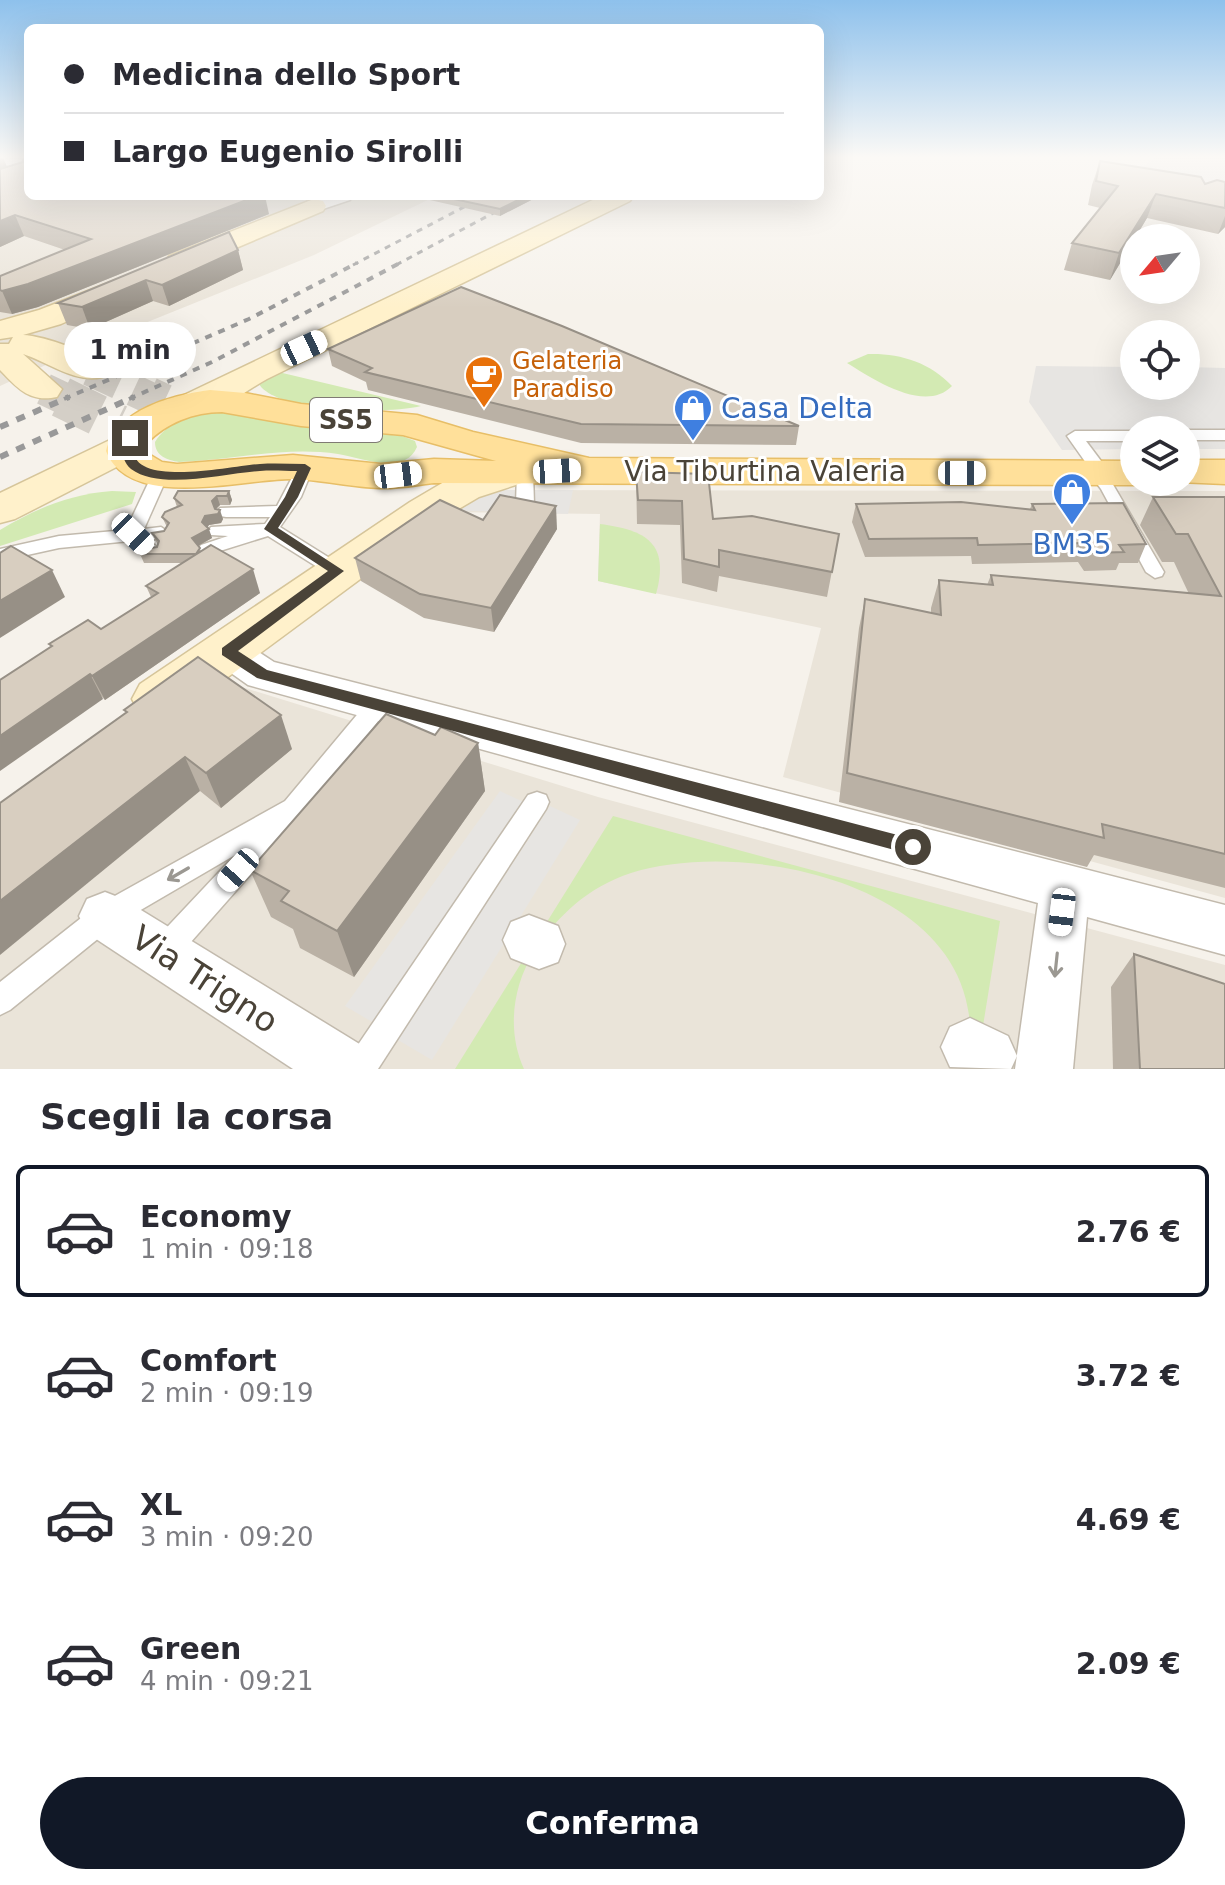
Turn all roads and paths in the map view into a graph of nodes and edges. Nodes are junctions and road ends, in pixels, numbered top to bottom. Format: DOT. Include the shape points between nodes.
graph roads {
  1 [pos="309,208"];
  2 [pos="599,208"];
  3 [pos="16,338"];
  4 [pos="90,370"];
  5 [pos="44,389"];
  6 [pos="255,391"];
  7 [pos="1200,435"];
  8 [pos="1225,435"];
  9 [pos="118,436"];
  10 [pos="1120,436"];
  11 [pos="431,451"];
  12 [pos="305,468"];
  13 [pos="589,470"];
  14 [pos="1200,472"];
  15 [pos="1225,472"];
  16 [pos="1111,473"];
  17 [pos="521,483"];
  18 [pos="153,501"];
  19 [pos="0,509"];
  20 [pos="281,511"];
  21 [pos="226,512"];
  22 [pos="270,529"];
  23 [pos="217,531"];
  24 [pos="161,533"];
  25 [pos="133,534"];
  26 [pos="382,540"];
  27 [pos="207,549"];
  28 [pos="151,551"];
  29 [pos="0,555"];
  30 [pos="337,571"];
  31 [pos="1155,572"];
  32 [pos="228,651"];
  33 [pos="379,704"];
  34 [pos="114,731"];
  35 [pos="537,802"];
  36 [pos="294,808"];
  37 [pos="1065,888"];
  38 [pos="105,916"];
  39 [pos="1225,930"];
  40 [pos="163,953"];
  41 [pos="0,1000"];
  42 [pos="345,1069"];
  43 [pos="360,1069"];
  44 [pos="1044,1069"];
  1 -- 3 [label="street"];
  2 -- 6 [label="street"];
  3 -- 4 [label="street"];
  3 -- 5 [label="street" via="32,383"];
  6 -- 9 [label="main road, SS5" via="181,405"];
  6 -- 11 [label="main road, SS5" via="333,419 415,426"];
  7 -- 8 [label="lane"];
  9 -- 18 [label="main road"];
  9 -- 19 [label="street" via="100,439"];
  10 -- 16 [label="lane" via="1075,436"];
  11 -- 12 [label="main road, SS5" via="381,476"];
  11 -- 13 [label="main road, Via Tiburtina Valeria / SS5"];
  11 -- 17 [label="main road, Via Tiburtina Valeria / SS5"];
  11 -- 26 [label="street" via="424,492"];
  12 -- 18 [label="main road, SS5" via="196,475"];
  12 -- 20 [label="lane"];
  13 -- 16 [label="main road, Via Tiburtina Valeria / SS5"];
  13 -- 17 [label="main road, Via Tiburtina Valeria / SS5"];
  14 -- 15 [label="main road"];
  16 -- 31 [label="lane" via="1109,487"];
  17 -- 26 [label="street" via="455,493"];
  18 -- 25 [label="lane"];
  20 -- 21 [label="lane"];
  20 -- 22 [label="lane"];
  22 -- 23 [label="lane"];
  22 -- 27 [label="lane"];
  22 -- 30 [label="lane"];
  24 -- 25 [label="lane"];
  25 -- 28 [label="lane"];
  25 -- 29 [label="lane"];
  26 -- 30 [label="street"];
  30 -- 32 [label="street"];
  32 -- 33 [label="street" via="262,674"];
  32 -- 34 [label="street"];
  33 -- 36 [label="lane"];
  33 -- 37 [label="street"];
  35 -- 43 [label="lane"];
  36 -- 38 [label="lane, one-way"];
  36 -- 40 [label="lane"];
  37 -- 39 [label="street"];
  37 -- 44 [label="street, one-way"];
  38 -- 40 [label="street, Via Trigno"];
  38 -- 41 [label="lane"];
  40 -- 42 [label="street, Via Trigno"];
}
